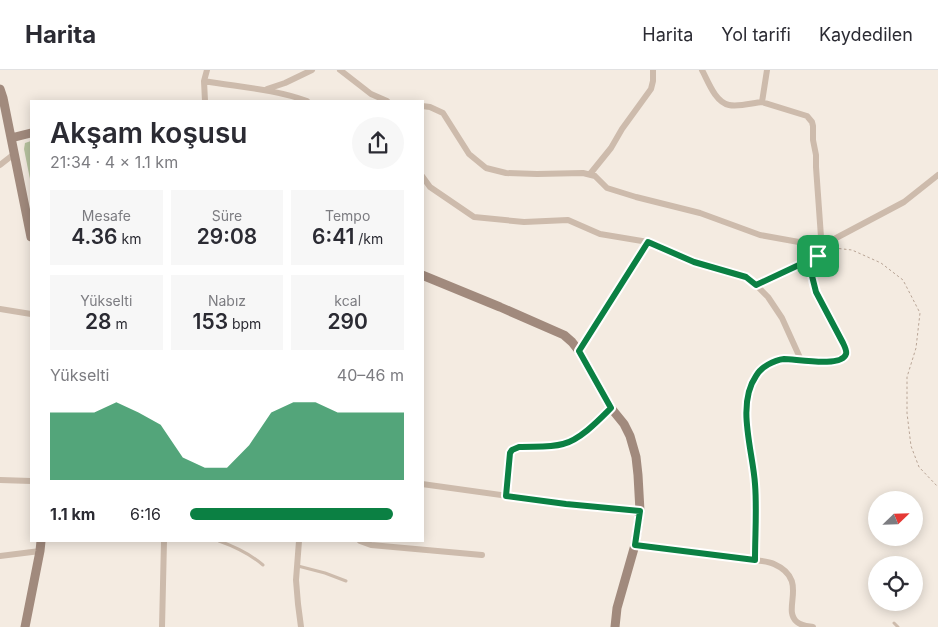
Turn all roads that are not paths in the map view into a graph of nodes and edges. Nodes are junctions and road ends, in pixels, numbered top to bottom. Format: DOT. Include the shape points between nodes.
graph roads {
  1 [pos="207,70"];
  2 [pos="312,70"];
  3 [pos="340,70"];
  4 [pos="653,70"];
  5 [pos="702,70"];
  6 [pos="766,70"];
  7 [pos="204,81"];
  8 [pos="0,89"];
  9 [pos="266,90"];
  10 [pos="205,100"];
  11 [pos="303,100"];
  12 [pos="385,100"];
  13 [pos="762,102"];
  14 [pos="424,106"];
  15 [pos="30,133"];
  16 [pos="11,138"];
  17 [pos="14,154"];
  18 [pos="0,165"];
  19 [pos="590,174"];
  20 [pos="938,175"];
  21 [pos="424,179"];
  22 [pos="30,232"];
  23 [pos="648,242"];
  24 [pos="821,246"];
  25 [pos="818,256"];
  26 [pos="424,276"];
  27 [pos="756,285"];
  28 [pos="0,309"];
  29 [pos="30,314"];
  30 [pos="579,351"];
  31 [pos="801,360"];
  32 [pos="611,408"];
  33 [pos="0,480"];
  34 [pos="30,480"];
  35 [pos="424,484"];
  36 [pos="506,496"];
  37 [pos="640,511"];
  38 [pos="164,542"];
  39 [pos="221,542"];
  40 [pos="299,542"];
  41 [pos="363,542"];
  42 [pos="635,545"];
  43 [pos="41,546"];
  44 [pos="482,555"];
  45 [pos="0,556"];
  46 [pos="755,560"];
  47 [pos="263,565"];
  48 [pos="297,566"];
  49 [pos="346,581"];
  50 [pos="894,623"];
  51 [pos="25,627"];
  52 [pos="162,627"];
  53 [pos="301,627"];
  54 [pos="615,627"];
  55 [pos="813,627"];
  56 [pos="898,627"];
  1 -- 7 [label="street"];
  2 -- 9 [label="street"];
  3 -- 12 [label="street" via="370,94"];
  4 -- 19 [label="street" via="651,90"];
  5 -- 13 [label="street" via="721,101 734,105"];
  6 -- 13 [label="street"];
  7 -- 9 [label="street"];
  7 -- 10 [label="street"];
  8 -- 16 [label="street"];
  9 -- 11 [label="street"];
  13 -- 24 [label="street" via="807,116 812,122"];
  14 -- 19 [label="street" via="443,113 469,154 486,168 506,173"];
  15 -- 16 [label="street"];
  16 -- 17 [label="street"];
  17 -- 18 [label="street"];
  17 -- 22 [label="street"];
  19 -- 24 [label="street" via="607,188 700,212 760,234"];
  20 -- 24 [label="street" via="904,202"];
  21 -- 23 [label="street" via="430,187 474,217 524,222 568,220 600,234"];
  23 -- 27 [label="street" via="694,262 746,277"];
  23 -- 30 [label="street"];
  24 -- 25 [label="street"];
  25 -- 27 [label="street"];
  25 -- 31 [label="street" via="812,276 816,292 846,355 839,361"];
  26 -- 30 [label="street" via="564,335"];
  27 -- 31 [label="street" via="782,318"];
  28 -- 29 [label="street"];
  30 -- 32 [label="street"];
  31 -- 46 [label="street" via="782,359 767,365 749,388 746,402 755,483"];
  32 -- 36 [label="street" via="581,434 561,445 512,450"];
  32 -- 37 [label="street" via="630,436 636,458"];
  33 -- 34 [label="street"];
  35 -- 36 [label="street"];
  36 -- 37 [label="street"];
  37 -- 42 [label="street"];
  38 -- 52 [label="street"];
  39 -- 47 [label="lane"];
  40 -- 48 [label="street"];
  41 -- 44 [label="street"];
  42 -- 46 [label="street"];
  42 -- 54 [label="street" via="617,608"];
  43 -- 45 [label="street"];
  43 -- 51 [label="street"];
  46 -- 55 [label="street" via="779,566 788,575 794,590 791,609 794,618 799,624"];
  48 -- 49 [label="lane"];
  48 -- 53 [label="street"];
  50 -- 56 [label="lane"];
}
